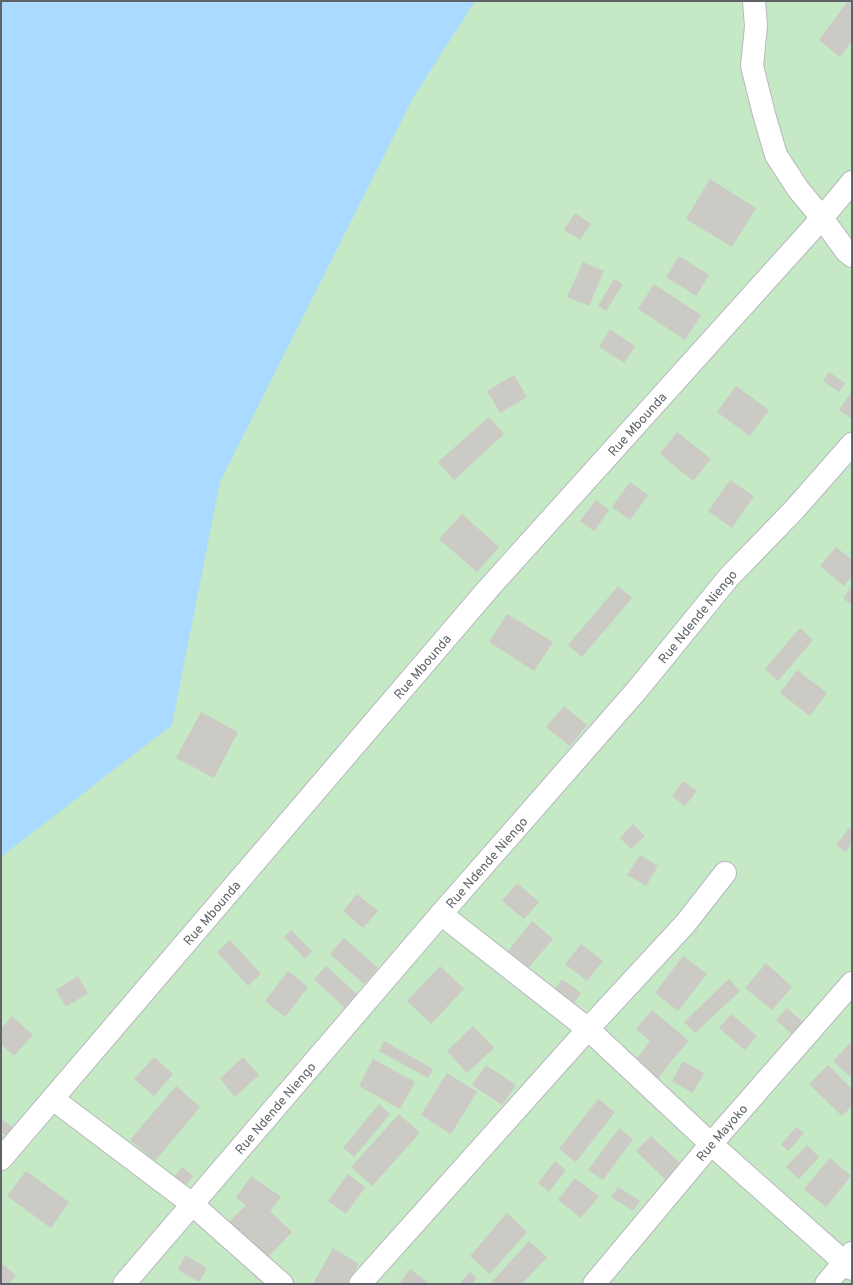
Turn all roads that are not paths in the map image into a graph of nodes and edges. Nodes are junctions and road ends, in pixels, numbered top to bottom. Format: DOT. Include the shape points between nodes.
graph roads {
  1 [pos="754,1"];
  2 [pos="852,182"];
  3 [pos="822,218"];
  4 [pos="852,256"];
  5 [pos="852,444"];
  6 [pos="725,872"];
  7 [pos="441,914"];
  8 [pos="852,983"];
  9 [pos="588,1029"];
  10 [pos="54,1099"];
  11 [pos="711,1144"];
  12 [pos="1,1159"];
  13 [pos="192,1204"];
  14 [pos="849,1261"];
  15 [pos="124,1284"];
  16 [pos="282,1284"];
  17 [pos="360,1284"];
  18 [pos="594,1284"];
  19 [pos="826,1284"];
  1 -- 3 [label="street" via="756,26 752,66 776,155 798,189"];
  2 -- 3 [label="street, Rue Mbounda"];
  3 -- 4 [label="street"];
  3 -- 10 [label="street, Rue Mbounda" via="488,589"];
  5 -- 7 [label="street, Rue Ndende Niengo" via="729,578 637,690"];
  6 -- 9 [label="street" via="685,924"];
  7 -- 9 [label="street"];
  7 -- 13 [label="street, Rue Ndende Niengo"];
  8 -- 11 [label="street, Rue Mayoko"];
  9 -- 11 [label="street"];
  9 -- 17 [label="street"];
  10 -- 12 [label="street, Rue Mbounda"];
  10 -- 13 [label="street"];
  11 -- 14 [label="street"];
  11 -- 18 [label="street, Rue Mayoko"];
  13 -- 15 [label="street, Rue Ndende Niengo"];
  13 -- 16 [label="street"];
  14 -- 19 [label="street"];
}
